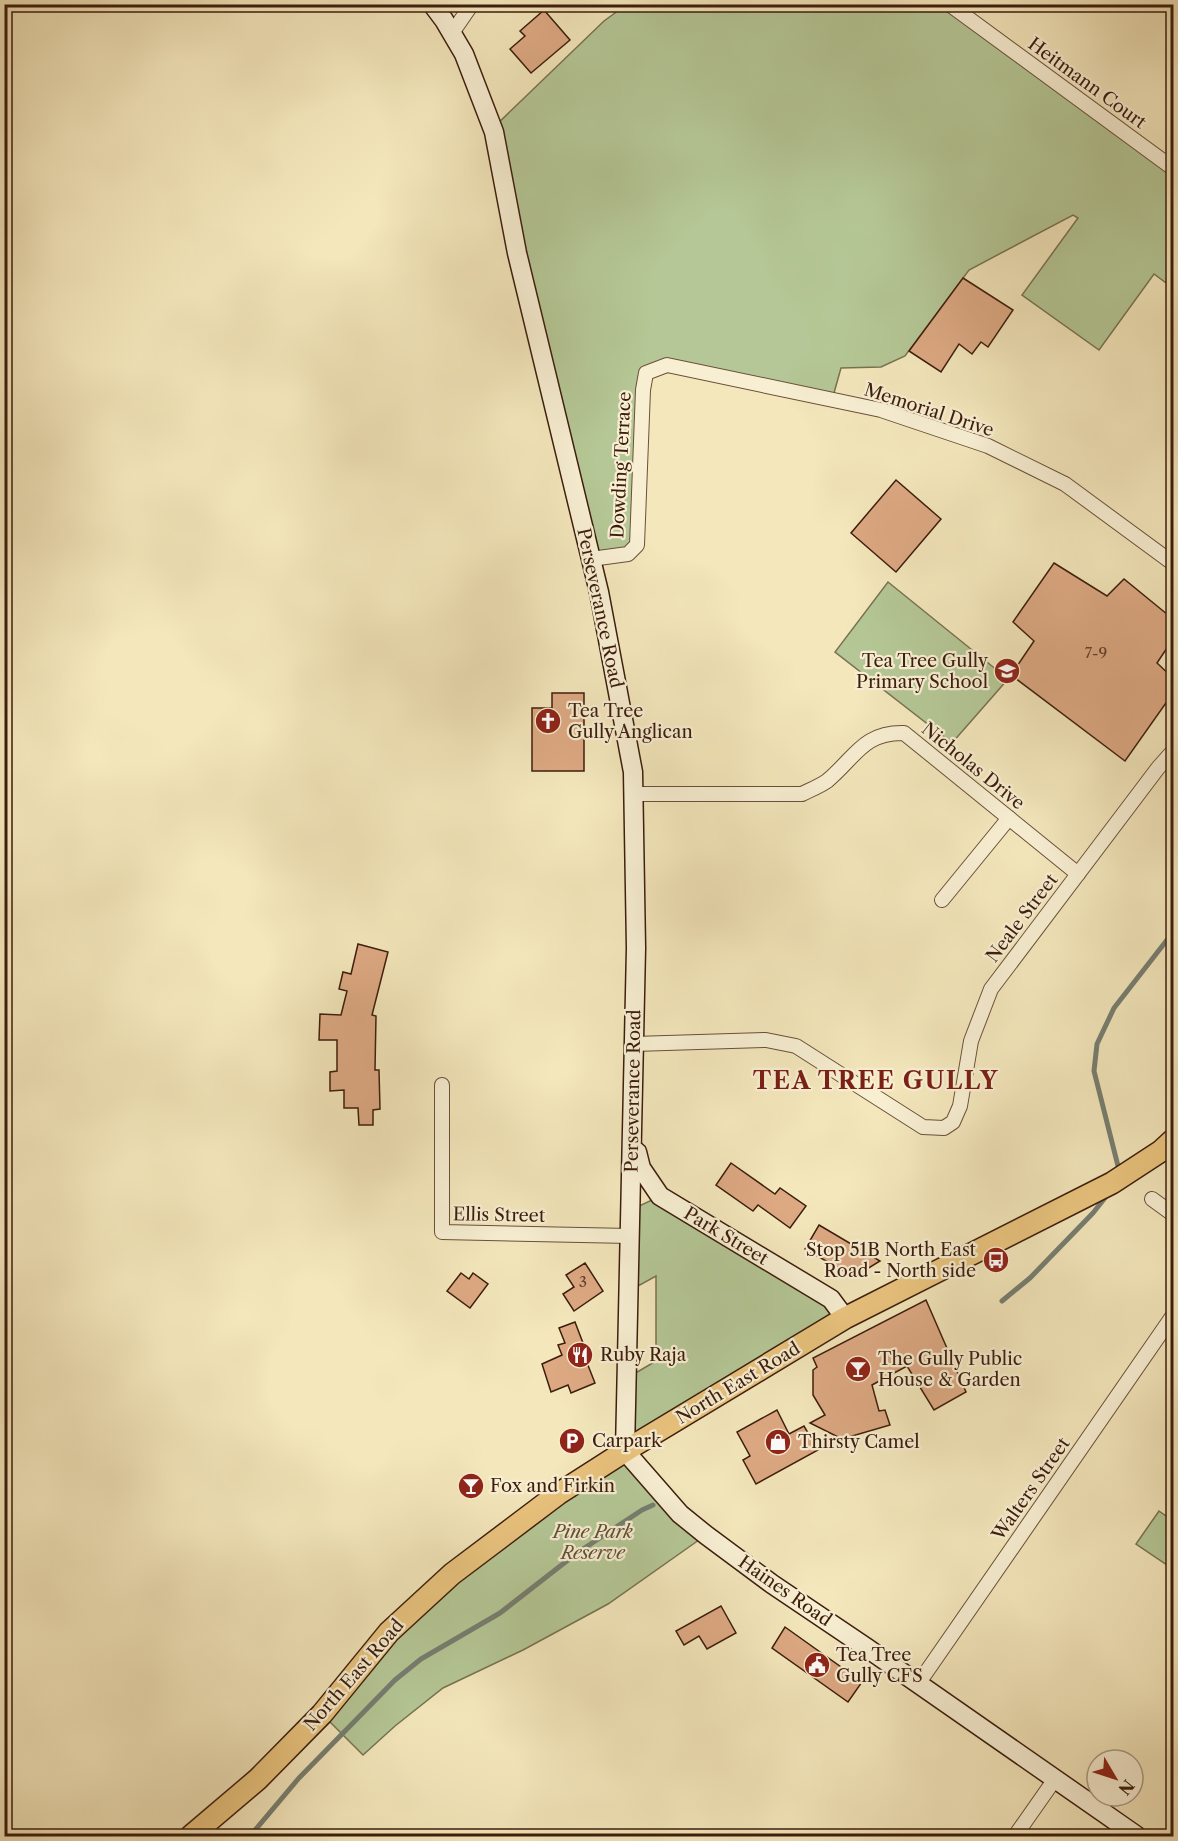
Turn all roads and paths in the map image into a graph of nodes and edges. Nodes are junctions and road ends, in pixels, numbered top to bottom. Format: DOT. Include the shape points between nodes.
graph roads {
  1 [pos="432,4"];
  2 [pos="471,4"];
  3 [pos="949,4"];
  4 [pos="452,33"];
  5 [pos="1173,169"];
  6 [pos="646,374"];
  7 [pos="591,559"];
  8 [pos="1173,564"];
  9 [pos="1173,750"];
  10 [pos="634,794"];
  11 [pos="1009,818"];
  12 [pos="1078,874"];
  13 [pos="942,900"];
  14 [pos="634,1044"];
  15 [pos="442,1084"];
  16 [pos="632,1135"];
  17 [pos="1173,1139"];
  18 [pos="660,1196"];
  19 [pos="1152,1199"];
  20 [pos="631,1210"];
  21 [pos="1173,1215"];
  22 [pos="630,1236"];
  23 [pos="1173,1314"];
  24 [pos="845,1318"];
  25 [pos="625,1451"];
  26 [pos="918,1683"];
  27 [pos="1055,1779"];
  28 [pos="191,1836"];
  29 [pos="1014,1836"];
  30 [pos="1137,1836"];
  1 -- 4 [label="street, Perseverance Road"];
  2 -- 4 [label="street"];
  3 -- 5 [label="street, Heitmann Court"];
  4 -- 7 [label="street, Perseverance Road" via="494,132 517,253"];
  6 -- 7 [label="street, Dowding Terrace" via="637,545 628,554"];
  6 -- 8 [label="street, Memorial Drive" via="666,365 881,410 988,446 1065,484"];
  7 -- 10 [label="street, Perseverance Road"];
  9 -- 12 [label="street, Neale Street"];
  10 -- 11 [label="street, Nicholas Drive" via="802,794 826,782 867,742 887,733 904,733"];
  10 -- 14 [label="street, Perseverance Road"];
  11 -- 12 [label="street, Nicholas Drive"];
  11 -- 13 [label="street"];
  12 -- 14 [label="street, Neale Street" via="991,989 971,1041 960,1106 953,1122 944,1128 922,1128 796,1046 766,1040"];
  14 -- 16 [label="street, Perseverance Road"];
  15 -- 22 [label="street, Ellis Street" via="442,1232"];
  16 -- 18 [label="street, Park Street" via="641,1168"];
  16 -- 20 [label="street, Perseverance Road"];
  17 -- 24 [label="main road, North East Road" via="1112,1183"];
  18 -- 20 [label="street" via="642,1200"];
  18 -- 24 [label="street, Park Street" via="831,1299"];
  19 -- 21 [label="street"];
  20 -- 22 [label="street, Perseverance Road"];
  22 -- 25 [label="street, Perseverance Road"];
  23 -- 26 [label="street, Walters Street"];
  24 -- 25 [label="main road, North East Road"];
  25 -- 26 [label="street, Haines Road" via="680,1514 706,1535"];
  25 -- 28 [label="main road, North East Road" via="558,1494 452,1574 389,1632 322,1714 258,1779"];
  26 -- 27 [label="street, Haines Road"];
  27 -- 29 [label="street"];
  27 -- 30 [label="street, Haines Road"];
}
